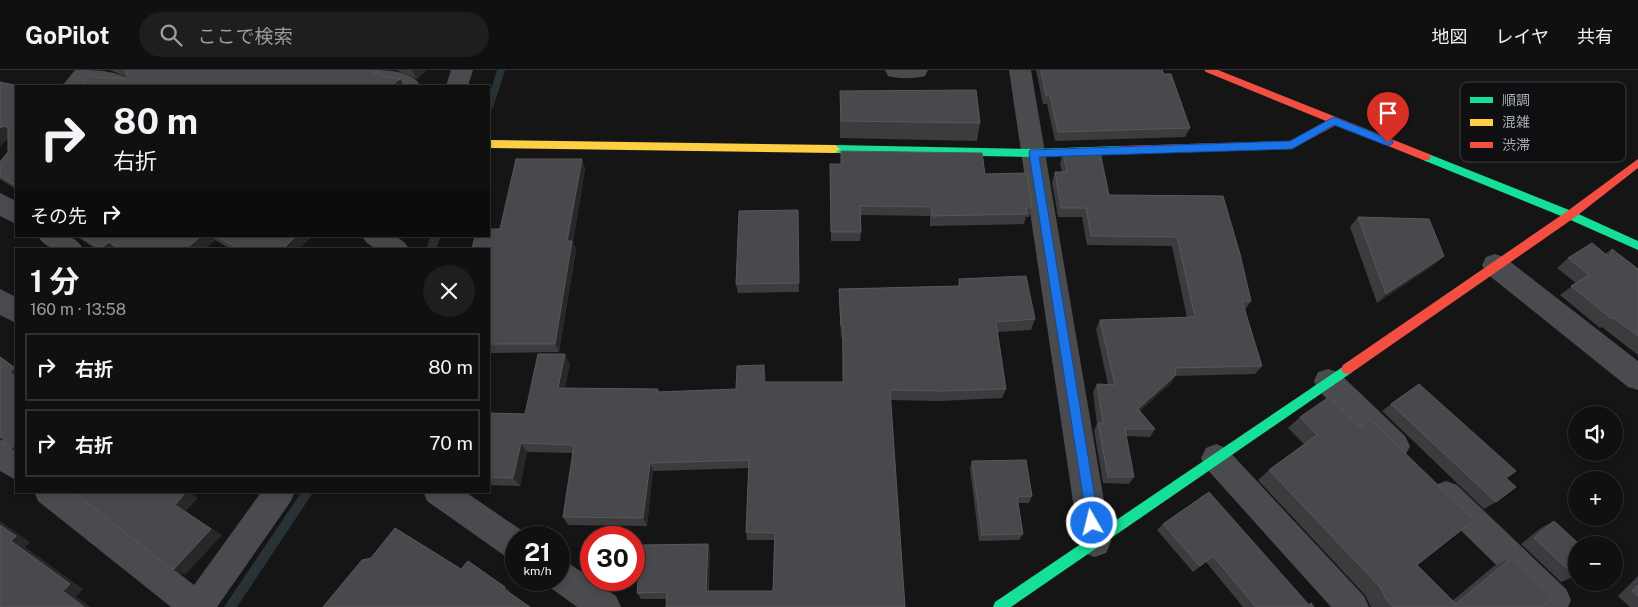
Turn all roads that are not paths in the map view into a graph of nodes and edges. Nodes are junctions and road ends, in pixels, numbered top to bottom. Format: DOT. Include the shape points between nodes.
graph roads {
  1 [pos="88,70"];
  2 [pos="98,70"];
  3 [pos="379,70"];
  4 [pos="462,70"];
  5 [pos="896,70"];
  6 [pos="917,70"];
  7 [pos="1020,70"];
  8 [pos="1209,70"];
  9 [pos="74,85"];
  10 [pos="123,85"];
  11 [pos="408,85"];
  12 [pos="457,85"];
  13 [pos="1334,121"];
  14 [pos="490,144"];
  15 [pos="1034,153"];
  16 [pos="1638,163"];
  17 [pos="0,204"];
  18 [pos="15,213"];
  19 [pos="1570,215"];
  20 [pos="52,237"];
  21 [pos="377,237"];
  22 [pos="1638,246"];
  23 [pos="69,248"];
  24 [pos="394,248"];
  25 [pos="1495,265"];
  26 [pos="0,300"];
  27 [pos="15,311"];
  28 [pos="1638,378"];
  29 [pos="1328,381"];
  30 [pos="0,453"];
  31 [pos="1216,458"];
  32 [pos="15,465"];
  33 [pos="51,493"];
  34 [pos="279,493"];
  35 [pos="441,493"];
  36 [pos="505,537"];
  37 [pos="1095,542"];
  38 [pos="570,582"];
  39 [pos="1555,600"];
  40 [pos="197,607"];
  41 [pos="606,607"];
  42 [pos="1000,607"];
  43 [pos="1353,607"];
  1 -- 9 [label="street"];
  2 -- 10 [label="street"];
  3 -- 11 [label="street"];
  4 -- 12 [label="street"];
  5 -- 6 [label="street"];
  7 -- 15 [label="street"];
  8 -- 13 [label="street"];
  13 -- 15 [label="street" via="1292,145"];
  13 -- 19 [label="street"];
  14 -- 15 [label="street"];
  15 -- 37 [label="street"];
  16 -- 19 [label="street"];
  17 -- 18 [label="street"];
  19 -- 22 [label="street"];
  19 -- 25 [label="street"];
  20 -- 23 [label="street"];
  21 -- 24 [label="street"];
  25 -- 28 [label="street"];
  25 -- 29 [label="street"];
  26 -- 27 [label="street"];
  29 -- 31 [label="street"];
  29 -- 39 [label="street"];
  30 -- 32 [label="street"];
  31 -- 37 [label="street"];
  31 -- 43 [label="street"];
  33 -- 40 [label="street"];
  34 -- 40 [label="street"];
  35 -- 36 [label="street"];
  37 -- 42 [label="street"];
  38 -- 41 [label="street"];
}
